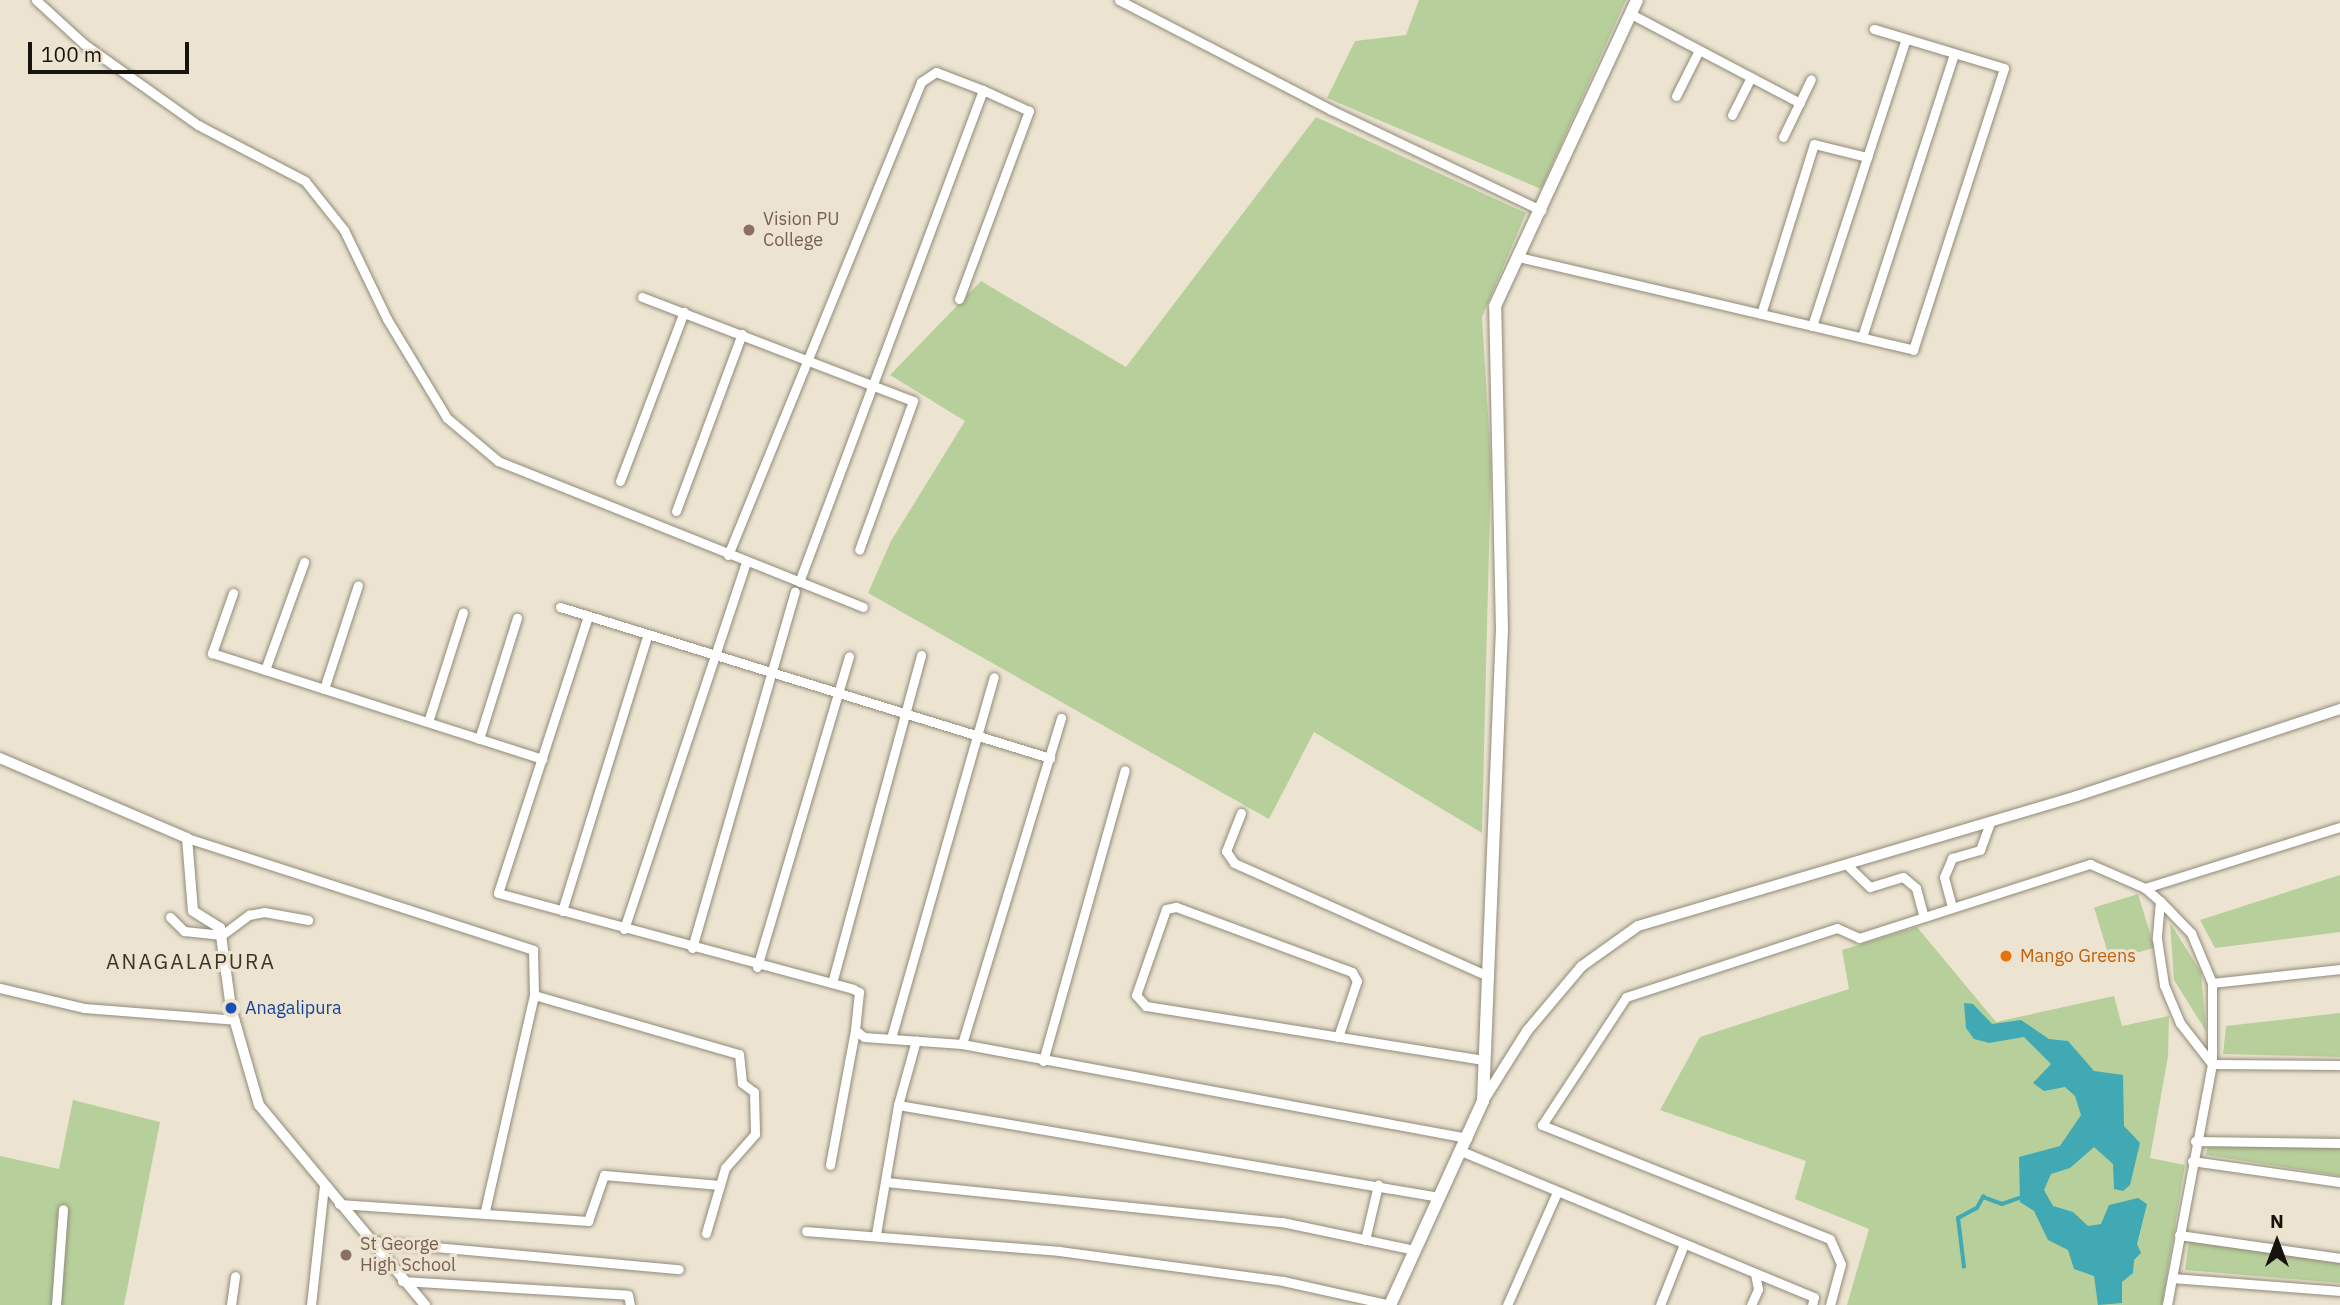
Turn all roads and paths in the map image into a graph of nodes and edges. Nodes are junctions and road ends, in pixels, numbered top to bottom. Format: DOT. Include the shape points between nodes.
graph roads {
  1 [pos="36,0"];
  2 [pos="1119,0"];
  3 [pos="1152,0"];
  4 [pos="1637,0"];
  5 [pos="1148,12"];
  6 [pos="1631,14"];
  7 [pos="1874,29"];
  8 [pos="1906,39"];
  9 [pos="1699,50"];
  10 [pos="1955,54"];
  11 [pos="1751,77"];
  12 [pos="1811,79"];
  13 [pos="983,90"];
  14 [pos="1676,96"];
  15 [pos="1800,103"];
  16 [pos="1732,115"];
  17 [pos="1783,137"];
  18 [pos="1867,156"];
  19 [pos="1541,210"];
  20 [pos="1518,257"];
  21 [pos="642,297"];
  22 [pos="959,299"];
  23 [pos="684,312"];
  24 [pos="1761,314"];
  25 [pos="1812,326"];
  26 [pos="742,334"];
  27 [pos="1862,337"];
  28 [pos="808,362"];
  29 [pos="872,387"];
  30 [pos="620,481"];
  31 [pos="676,511"];
  32 [pos="859,550"];
  33 [pos="728,555"];
  34 [pos="304,562"];
  35 [pos="746,562"];
  36 [pos="358,584"];
  37 [pos="797,587"];
  38 [pos="233,593"];
  39 [pos="560,607"];
  40 [pos="863,607"];
  41 [pos="463,612"];
  42 [pos="588,616"];
  43 [pos="517,618"];
  44 [pos="648,634"];
  45 [pos="715,654"];
  46 [pos="921,655"];
  47 [pos="849,656"];
  48 [pos="265,670"];
  49 [pos="770,670"];
  50 [pos="994,677"];
  51 [pos="324,689"];
  52 [pos="840,691"];
  53 [pos="2340,709"];
  54 [pos="906,711"];
  55 [pos="1061,718"];
  56 [pos="428,722"];
  57 [pos="978,735"];
  58 [pos="479,739"];
  59 [pos="0,758"];
  60 [pos="1050,758"];
  61 [pos="542,759"];
  62 [pos="1125,771"];
  63 [pos="1241,813"];
  64 [pos="1990,822"];
  65 [pos="2340,827"];
  66 [pos="187,838"];
  67 [pos="1847,865"];
  68 [pos="2145,888"];
  69 [pos="2160,901"];
  70 [pos="1952,908"];
  71 [pos="562,911"];
  72 [pos="170,917"];
  73 [pos="1924,917"];
  74 [pos="308,920"];
  75 [pos="624,929"];
  76 [pos="222,934"];
  77 [pos="692,948"];
  78 [pos="757,967"];
  79 [pos="2340,969"];
  80 [pos="1488,976"];
  81 [pos="832,983"];
  82 [pos="2212,983"];
  83 [pos="0,988"];
  84 [pos="534,995"];
  85 [pos="235,1020"];
  86 [pos="855,1030"];
  87 [pos="1338,1037"];
  88 [pos="891,1038"];
  89 [pos="916,1040"];
  90 [pos="962,1044"];
  91 [pos="1484,1060"];
  92 [pos="1043,1061"];
  93 [pos="2213,1064"];
  94 [pos="2340,1065"];
  95 [pos="1483,1101"];
  96 [pos="898,1105"];
  97 [pos="1467,1138"];
  98 [pos="2195,1141"];
  99 [pos="2340,1143"];
  100 [pos="1461,1151"];
  101 [pos="2192,1161"];
  102 [pos="830,1166"];
  103 [pos="2340,1181"];
  104 [pos="886,1182"];
  105 [pos="324,1185"];
  106 [pos="720,1185"];
  107 [pos="1378,1185"];
  108 [pos="1557,1192"];
  109 [pos="1439,1197"];
  110 [pos="340,1204"];
  111 [pos="62,1209"];
  112 [pos="485,1210"];
  113 [pos="806,1231"];
  114 [pos="706,1233"];
  115 [pos="876,1234"];
  116 [pos="2179,1235"];
  117 [pos="1365,1240"];
  118 [pos="369,1241"];
  119 [pos="1684,1244"];
  120 [pos="1415,1250"];
  121 [pos="2340,1258"];
  122 [pos="679,1269"];
  123 [pos="1755,1274"];
  124 [pos="235,1276"];
  125 [pos="2172,1278"];
  126 [pos="402,1281"];
  127 [pos="2340,1291"];
  128 [pos="56,1305"];
  129 [pos="231,1305"];
  130 [pos="311,1305"];
  131 [pos="425,1305"];
  132 [pos="630,1305"];
  133 [pos="1391,1305"];
  134 [pos="1507,1305"];
  135 [pos="1660,1305"];
  136 [pos="1751,1305"];
  137 [pos="1812,1305"];
  138 [pos="1830,1305"];
  139 [pos="2167,1305"];
  1 -- 33 [label="street" via="84,44 198,125 305,181 344,230 387,319 447,418 498,461"];
  2 -- 5 [label="street"];
  3 -- 5 [label="street"];
  4 -- 6 [label="main road"];
  5 -- 19 [label="street" via="1331,110"];
  6 -- 9 [label="street"];
  6 -- 19 [label="main road"];
  7 -- 8 [label="street"];
  8 -- 10 [label="street"];
  8 -- 18 [label="street"];
  9 -- 11 [label="street"];
  9 -- 14 [label="street"];
  10 -- 27 [label="street"];
  10 -- 27 [label="street" via="2004,68 1973,173 1913,350"];
  11 -- 15 [label="street"];
  11 -- 16 [label="street"];
  12 -- 15 [label="street"];
  13 -- 22 [label="street" via="1029,111"];
  13 -- 28 [label="street" via="936,72 921,82"];
  13 -- 29 [label="street"];
  15 -- 17 [label="street"];
  18 -- 24 [label="street" via="1814,144"];
  18 -- 25 [label="street"];
  19 -- 20 [label="main road"];
  20 -- 24 [label="street"];
  20 -- 80 [label="main road" via="1494,306 1502,631"];
  21 -- 23 [label="street"];
  23 -- 26 [label="street"];
  23 -- 30 [label="street"];
  24 -- 25 [label="street"];
  25 -- 27 [label="street"];
  26 -- 28 [label="street"];
  26 -- 31 [label="street"];
  28 -- 29 [label="street"];
  28 -- 33 [label="street"];
  29 -- 32 [label="street" via="913,401"];
  29 -- 37 [label="street"];
  33 -- 35 [label="street"];
  34 -- 48 [label="street"];
  35 -- 37 [label="street"];
  35 -- 45 [label="street"];
  36 -- 51 [label="street"];
  37 -- 40 [label="street"];
  37 -- 49 [label="street"];
  38 -- 48 [label="street" via="212,653"];
  39 -- 42 [label="street"];
  41 -- 56 [label="street"];
  42 -- 44 [label="street"];
  42 -- 61 [label="street"];
  43 -- 58 [label="street"];
  44 -- 45 [label="street"];
  44 -- 71 [label="street"];
  45 -- 49 [label="street"];
  45 -- 75 [label="street"];
  46 -- 54 [label="street"];
  47 -- 52 [label="street"];
  48 -- 51 [label="street"];
  49 -- 52 [label="street"];
  49 -- 77 [label="street"];
  50 -- 57 [label="street"];
  51 -- 56 [label="street"];
  52 -- 54 [label="street"];
  52 -- 78 [label="street"];
  53 -- 64 [label="street"];
  54 -- 57 [label="street"];
  54 -- 81 [label="street"];
  55 -- 60 [label="street"];
  56 -- 58 [label="street"];
  57 -- 60 [label="street"];
  57 -- 88 [label="street"];
  58 -- 61 [label="street"];
  59 -- 66 [label="street"];
  60 -- 90 [label="street"];
  61 -- 71 [label="street" via="498,893"];
  62 -- 92 [label="street"];
  63 -- 80 [label="street" via="1226,850 1234,863"];
  64 -- 67 [label="street"];
  64 -- 70 [label="street" via="1980,850 1952,858 1944,877"];
  65 -- 68 [label="street"];
  66 -- 76 [label="street" via="193,911"];
  66 -- 84 [label="street" via="521,943 533,950 537,961"];
  67 -- 73 [label="street" via="1870,887 1903,877 1916,888"];
  67 -- 95 [label="street" via="1638,926 1582,966 1527,1031"];
  68 -- 69 [label="street"];
  68 -- 70 [label="street" via="2090,864"];
  69 -- 82 [label="street" via="2191,933"];
  69 -- 93 [label="street" via="2157,939 2164,985 2180,1023"];
  70 -- 73 [label="street"];
  71 -- 75 [label="street"];
  72 -- 76 [label="street" via="184,931"];
  73 -- 138 [label="street" via="1859,938 1837,929 1626,997 1542,1125 1830,1239 1841,1264"];
  74 -- 76 [label="street" via="264,912 250,915"];
  75 -- 77 [label="street"];
  76 -- 85 [label="street"];
  77 -- 78 [label="street"];
  78 -- 81 [label="street"];
  79 -- 82 [label="street"];
  80 -- 91 [label="main road"];
  81 -- 86 [label="street" via="859,992"];
  82 -- 93 [label="street"];
  83 -- 85 [label="street" via="84,1008"];
  84 -- 106 [label="street" via="739,1054 742,1083 754,1092 755,1134 726,1165"];
  84 -- 112 [label="street"];
  85 -- 105 [label="street" via="260,1105"];
  86 -- 88 [label="street" via="864,1037"];
  86 -- 102 [label="street"];
  87 -- 87 [label="street" via="1357,982 1352,972 1176,907 1166,909 1136,995 1139,1002"];
  87 -- 91 [label="street"];
  88 -- 89 [label="street"];
  89 -- 90 [label="street"];
  89 -- 96 [label="street"];
  90 -- 92 [label="street"];
  91 -- 95 [label="main road"];
  92 -- 97 [label="street"];
  93 -- 94 [label="street"];
  93 -- 98 [label="street"];
  95 -- 97 [label="main road"];
  96 -- 104 [label="street"];
  96 -- 107 [label="street"];
  97 -- 100 [label="main road"];
  98 -- 99 [label="street"];
  98 -- 101 [label="street"];
  100 -- 108 [label="street"];
  100 -- 109 [label="main road"];
  101 -- 103 [label="street"];
  101 -- 116 [label="street"];
  104 -- 115 [label="street"];
  104 -- 117 [label="street" via="1282,1222"];
  105 -- 110 [label="street"];
  105 -- 130 [label="street"];
  106 -- 112 [label="street" via="604,1175 588,1221"];
  106 -- 114 [label="street"];
  107 -- 109 [label="street"];
  107 -- 117 [label="street"];
  108 -- 119 [label="street"];
  108 -- 134 [label="street"];
  109 -- 120 [label="main road"];
  110 -- 112 [label="street"];
  110 -- 118 [label="street"];
  111 -- 128 [label="street"];
  113 -- 115 [label="street"];
  115 -- 133 [label="street" via="1283,1281"];
  116 -- 121 [label="street"];
  116 -- 125 [label="street"];
  117 -- 120 [label="street"];
  118 -- 122 [label="street"];
  118 -- 126 [label="street"];
  119 -- 123 [label="street"];
  119 -- 135 [label="street"];
  120 -- 133 [label="main road"];
  123 -- 136 [label="street" via="1758,1289"];
  123 -- 137 [label="street" via="1814,1297"];
  124 -- 129 [label="street"];
  125 -- 127 [label="street"];
  125 -- 139 [label="street"];
  126 -- 131 [label="street"];
  126 -- 132 [label="street" via="628,1295"];
}
